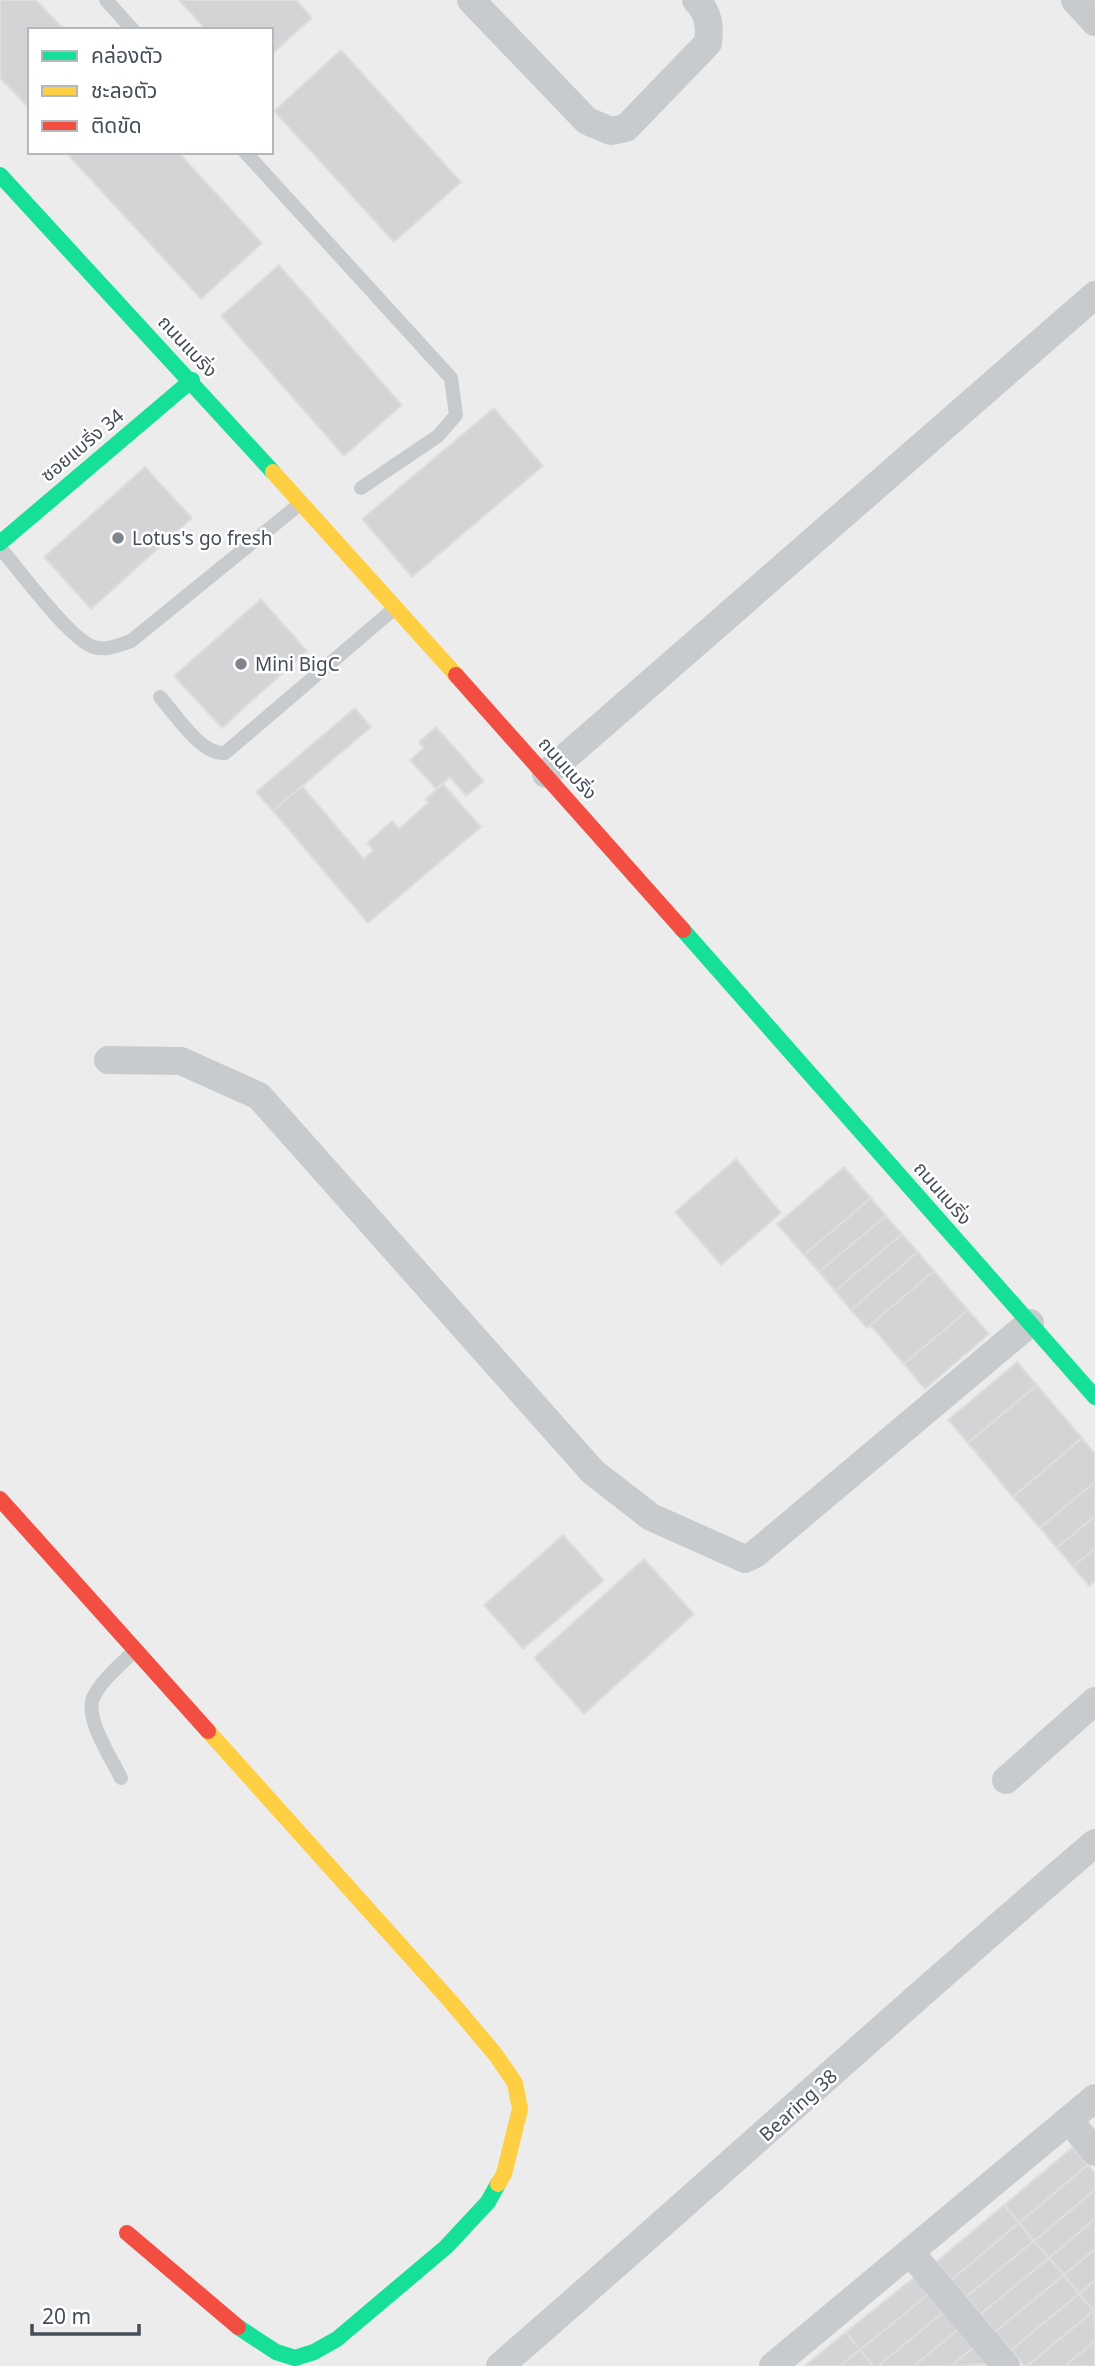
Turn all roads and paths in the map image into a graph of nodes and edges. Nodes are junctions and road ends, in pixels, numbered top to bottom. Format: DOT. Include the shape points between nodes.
graph roads {
  1 [pos="106,0"];
  2 [pos="471,0"];
  3 [pos="696,0"];
  4 [pos="1075,0"];
  5 [pos="1095,22"];
  6 [pos="131,28"];
  7 [pos="247,154"];
  8 [pos="0,175"];
  9 [pos="1095,295"];
  10 [pos="191,380"];
  11 [pos="362,488"];
  12 [pos="302,502"];
  13 [pos="0,545"];
  14 [pos="397,607"];
  15 [pos="160,697"];
  16 [pos="546,774"];
  17 [pos="108,1060"];
  18 [pos="1030,1323"];
  19 [pos="1095,1397"];
  20 [pos="0,1499"];
  21 [pos="136,1649"];
  22 [pos="1095,1701"];
  23 [pos="121,1778"];
  24 [pos="1006,1780"];
  25 [pos="1095,1843"];
  26 [pos="1095,2098"];
  27 [pos="1069,2120"];
  28 [pos="1095,2152"];
  29 [pos="127,2233"];
  30 [pos="910,2252"];
  31 [pos="500,2366"];
  32 [pos="773,2366"];
  33 [pos="1006,2366"];
  1 -- 6 [label="lane"];
  2 -- 3 [label="street" via="587,121 611,131 626,128 708,43 710,24"];
  4 -- 5 [label="street"];
  7 -- 11 [label="lane" via="451,378 456,415 439,436"];
  8 -- 10 [label="main road, ถนนแบริ่ง"];
  9 -- 16 [label="street"];
  10 -- 12 [label="main road, ถนนแบริ่ง"];
  10 -- 13 [label="main road, ซอยแบริ่ง 34"];
  12 -- 13 [label="lane" via="131,641 112,648 93,647 73,633"];
  12 -- 14 [label="main road, ถนนแบริ่ง"];
  14 -- 15 [label="lane" via="225,753 205,749"];
  14 -- 16 [label="main road, ถนนแบริ่ง"];
  16 -- 18 [label="main road, ถนนแบริ่ง"];
  17 -- 18 [label="street" via="181,1061 259,1096 593,1472 651,1517 745,1559"];
  18 -- 19 [label="main road, ถนนแบริ่ง"];
  20 -- 21 [label="main road"];
  21 -- 23 [label="lane" via="92,1698 90,1716"];
  21 -- 29 [label="main road" via="495,2054 515,2083 520,2109 504,2174 488,2202 446,2247 337,2339 295,2358 276,2352 238,2327"];
  22 -- 24 [label="street"];
  25 -- 31 [label="street, Bearing 38"];
  26 -- 27 [label="street"];
  27 -- 28 [label="street"];
  27 -- 30 [label="street"];
  30 -- 32 [label="street"];
  30 -- 33 [label="street"];
}
